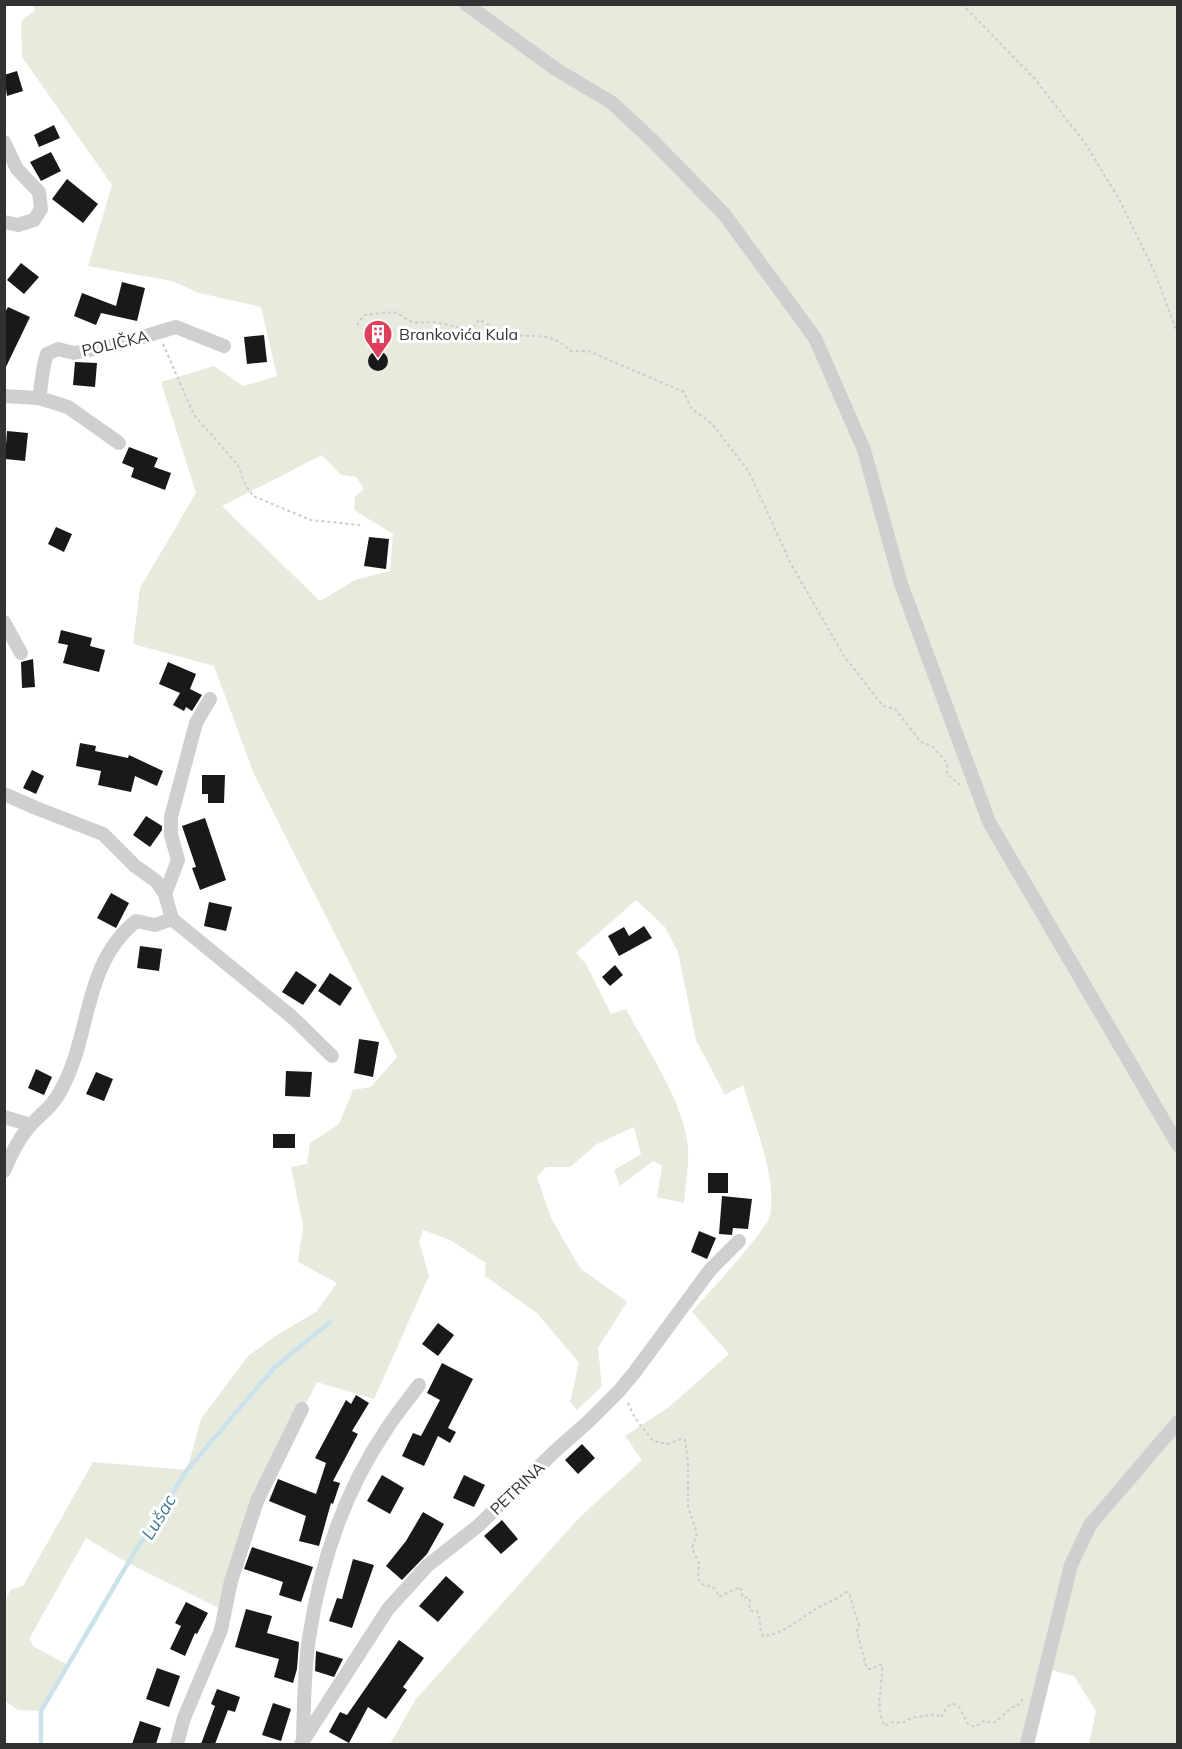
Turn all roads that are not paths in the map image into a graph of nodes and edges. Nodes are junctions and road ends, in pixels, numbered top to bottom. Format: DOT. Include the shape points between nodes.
graph roads {
  1 [pos="466,4"];
  2 [pos="4,142"];
  3 [pos="4,222"];
  4 [pos="224,346"];
  5 [pos="4,396"];
  6 [pos="39,398"];
  7 [pos="119,443"];
  8 [pos="4,622"];
  9 [pos="21,653"];
  10 [pos="210,699"];
  11 [pos="4,794"];
  12 [pos="165,894"];
  13 [pos="172,919"];
  14 [pos="332,1056"];
  15 [pos="4,1117"];
  16 [pos="31,1125"];
  17 [pos="1178,1145"];
  18 [pos="4,1171"];
  19 [pos="740,1241"];
  20 [pos="418,1385"];
  21 [pos="302,1408"];
  22 [pos="1178,1422"];
  23 [pos="302,1743"];
  24 [pos="177,1744"];
  25 [pos="1027,1744"];
  1 -- 17 [label="street" via="557,70 611,102 652,140 724,214 815,338 864,450 902,584 989,822"];
  2 -- 3 [label="street" via="17,169 39,192 41,209 34,220 18,225"];
  4 -- 6 [label="street, POLIČKA" via="176,327 74,353 58,349 47,354"];
  5 -- 6 [label="street"];
  6 -- 7 [label="street" via="68,407"];
  8 -- 9 [label="street"];
  10 -- 12 [label="street" via="196,723 171,817 178,860"];
  11 -- 12 [label="street" via="103,834 156,881"];
  12 -- 13 [label="street"];
  13 -- 14 [label="street" via="292,1017"];
  13 -- 16 [label="street" via="155,925 136,921 109,950 93,988 63,1088 51,1108"];
  15 -- 16 [label="street"];
  16 -- 18 [label="street" via="16,1144"];
  19 -- 23 [label="street, PETRINA" via="710,1270 619,1391 478,1526 427,1566 388,1609"];
  20 -- 23 [label="street, PETRINA" via="362,1470 334,1531 318,1585 308,1641"];
  21 -- 24 [label="street" via="257,1501 231,1581 221,1630"];
  22 -- 25 [label="street" via="1090,1525 1071,1565"];
}
